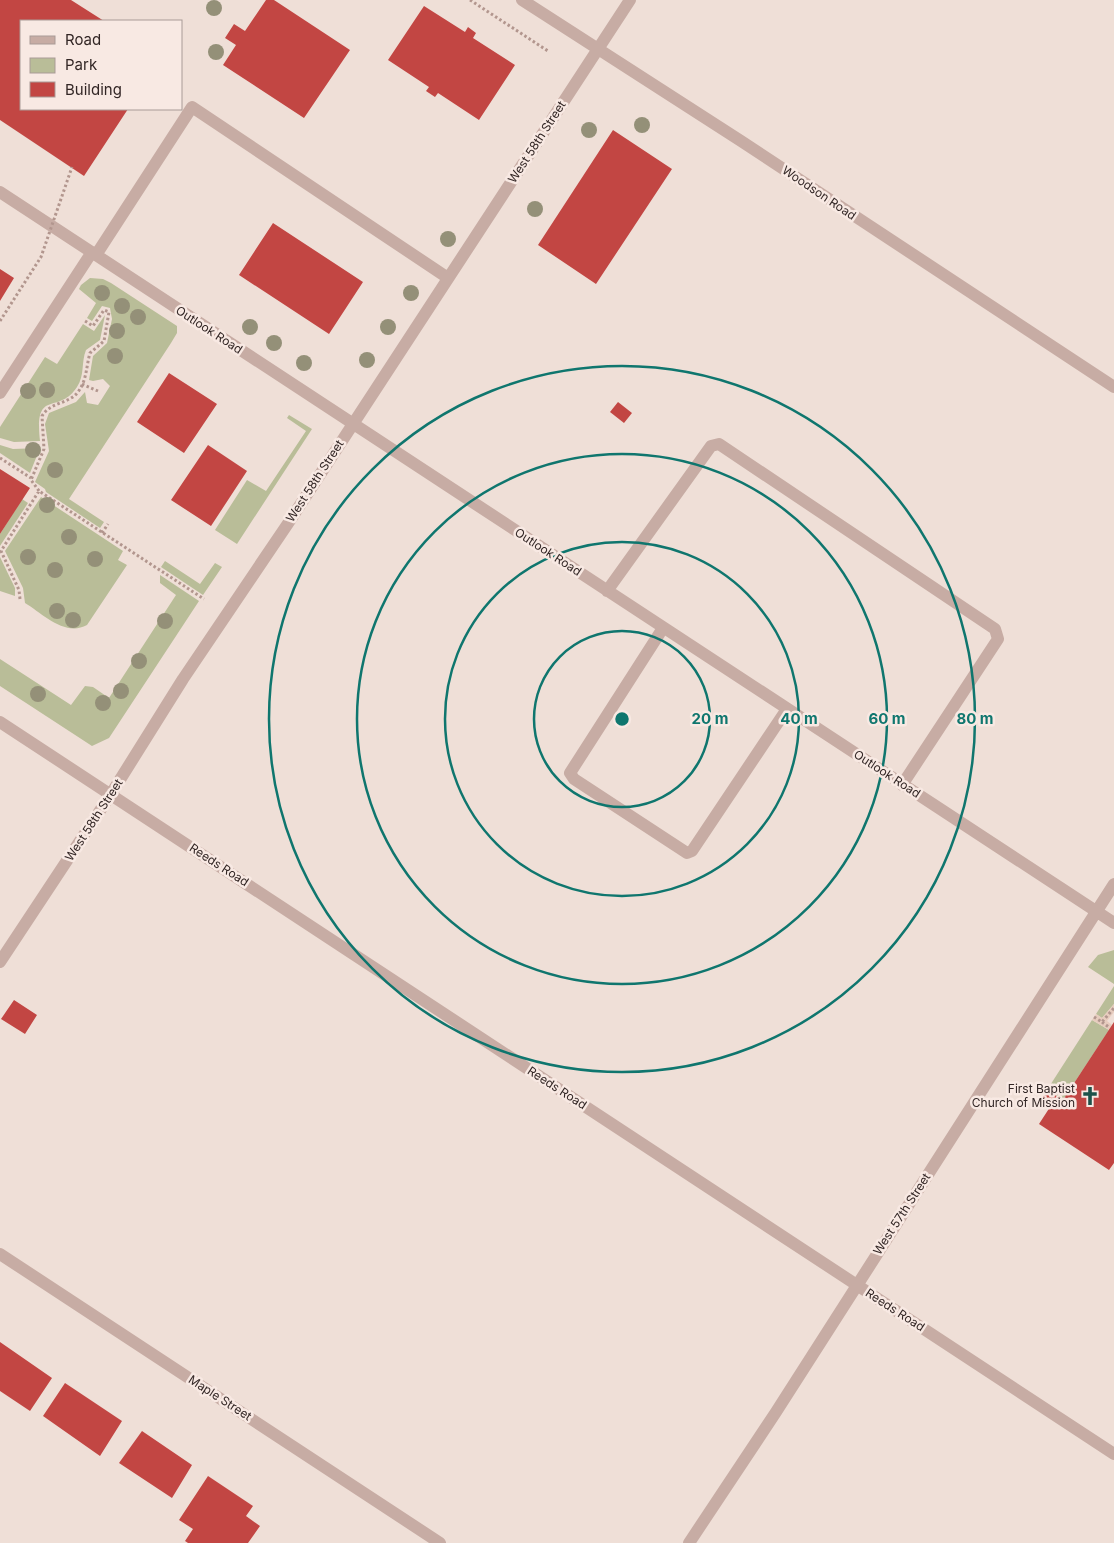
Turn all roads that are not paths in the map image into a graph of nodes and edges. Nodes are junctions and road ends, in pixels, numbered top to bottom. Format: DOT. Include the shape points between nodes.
graph roads {
  1 [pos="522,0"];
  2 [pos="630,0"];
  3 [pos="598,49"];
  4 [pos="0,192"];
  5 [pos="94,254"];
  6 [pos="448,278"];
  7 [pos="1114,387"];
  8 [pos="0,393"];
  9 [pos="352,424"];
  10 [pos="608,591"];
  11 [pos="663,628"];
  12 [pos="787,710"];
  13 [pos="0,722"];
  14 [pos="902,785"];
  15 [pos="111,794"];
  16 [pos="1114,884"];
  17 [pos="1096,912"];
  18 [pos="1114,923"];
  19 [pos="0,962"];
  20 [pos="0,1254"];
  21 [pos="857,1285"];
  22 [pos="1114,1454"];
  23 [pos="440,1543"];
  24 [pos="689,1543"];
  1 -- 3 [label="street, Woodson Road"];
  2 -- 3 [label="street, West 58th Street"];
  3 -- 6 [label="street, West 58th Street"];
  3 -- 7 [label="street, Woodson Road"];
  4 -- 5 [label="street, Outlook Road"];
  5 -- 6 [label="street" via="192,107"];
  5 -- 8 [label="street"];
  5 -- 9 [label="street, Outlook Road"];
  6 -- 9 [label="street, West 58th Street"];
  9 -- 10 [label="street, Outlook Road"];
  9 -- 15 [label="street, West 58th Street"];
  10 -- 11 [label="street, Outlook Road"];
  10 -- 14 [label="street" via="711,446 719,444 736,455 995,629 998,638"];
  11 -- 12 [label="street, Outlook Road"];
  11 -- 12 [label="street" via="570,773 687,853 692,851"];
  12 -- 14 [label="street, Outlook Road"];
  13 -- 15 [label="street, Reeds Road"];
  14 -- 17 [label="street, Outlook Road"];
  15 -- 19 [label="street, West 58th Street"];
  15 -- 21 [label="street, Reeds Road"];
  16 -- 17 [label="street, West 57th Street"];
  17 -- 18 [label="street, Outlook Road"];
  17 -- 21 [label="street, West 57th Street"];
  20 -- 23 [label="street, Maple Street"];
  21 -- 22 [label="street, Reeds Road"];
  21 -- 24 [label="street, West 57th Street"];
}
